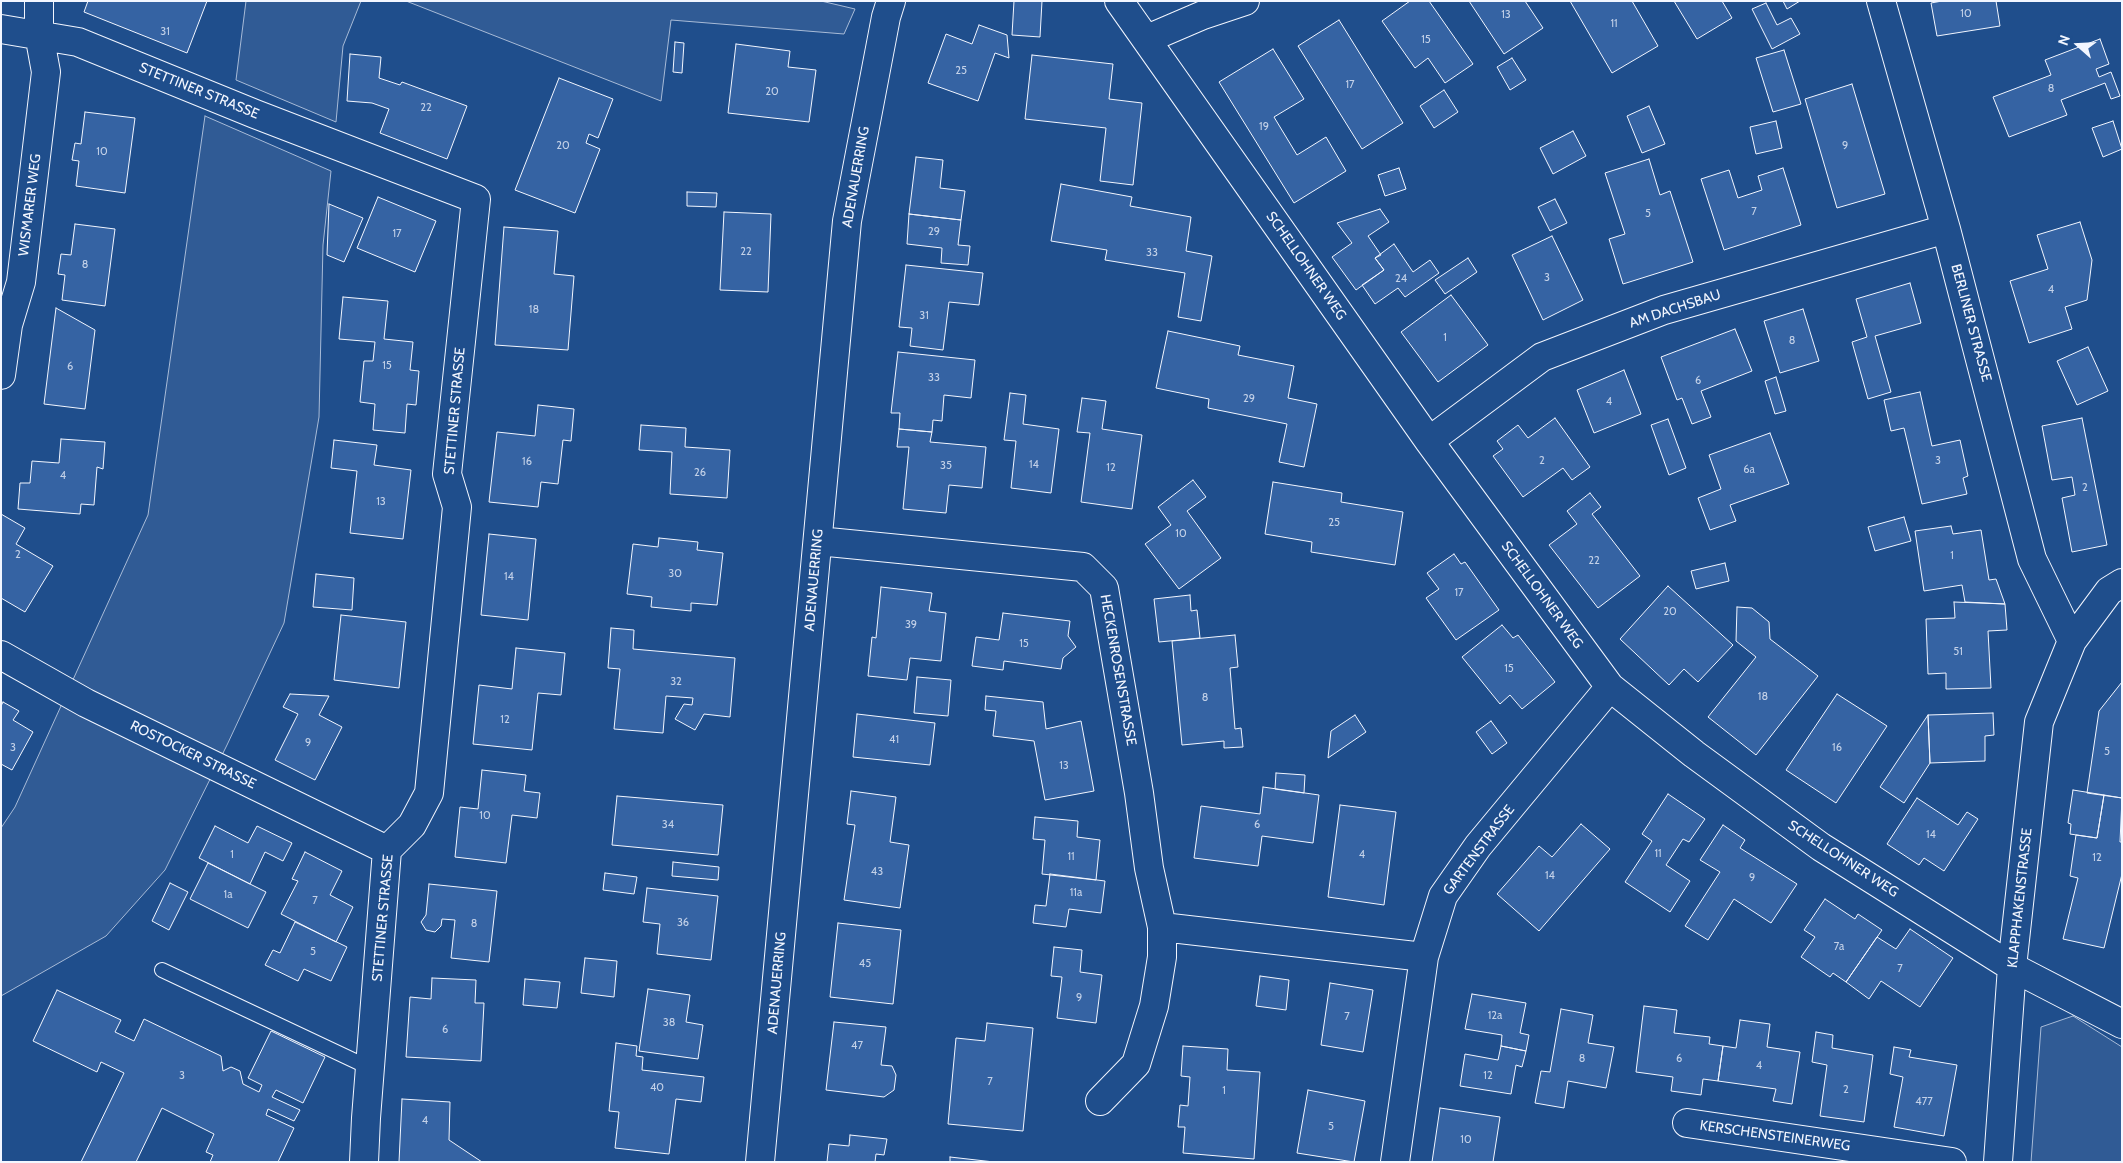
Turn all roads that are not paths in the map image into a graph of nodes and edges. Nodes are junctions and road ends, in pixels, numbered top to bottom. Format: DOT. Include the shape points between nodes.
graph roads {
  1 [pos="39,1"];
  2 [pos="891,1"];
  3 [pos="1119,1"];
  4 [pos="1246,1"];
  5 [pos="1881,1"];
  6 [pos="1,28"];
  7 [pos="39,34"];
  8 [pos="1147,39"];
  9 [pos="1946,228"];
  10 [pos="5,323"];
  11 [pos="1,375"];
  12 [pos="1429,441"];
  13 [pos="818,541"];
  14 [pos="2122,583"];
  15 [pos="2072,641"];
  16 [pos="1,655"];
  17 [pos="1610,687"];
  18 [pos="387,850"];
  19 [pos="1162,927"];
  20 [pos="1424,957"];
  21 [pos="2012,967"];
  22 [pos="162,970"];
  23 [pos="2122,1024"];
  24 [pos="370,1068"];
  25 [pos="1100,1101"];
  26 [pos="1687,1123"];
  27 [pos="363,1161"];
  28 [pos="760,1162"];
  29 [pos="1395,1162"];
  30 [pos="1952,1162"];
  31 [pos="1998,1162"];
  1 -- 7 [label="street, WISMARER WEG"];
  2 -- 13 [label="street, ADENAUERRING" via="846,221"];
  3 -- 8 [label="street, SCHELLOHNER WEG"];
  4 -- 8 [label="street"];
  5 -- 9 [label="street, BERLINER STRASSE"];
  6 -- 7 [label="street"];
  7 -- 10 [label="street, WISMARER WEG" via="46,72 21,282"];
  7 -- 18 [label="street, STETTINER STRASSE" via="78,42 476,199 447,474 457,507 429,793 412,826"];
  8 -- 12 [label="street, SCHELLOHNER WEG"];
  9 -- 12 [label="street, AM DACHSBAU" via="1664,310 1542,357"];
  9 -- 15 [label="street, BERLINER STRASSE" via="2032,559"];
  10 -- 11 [label="street, WISMARER WEG"];
  12 -- 17 [label="street, SCHELLOHNER WEG"];
  13 -- 19 [label="street, HECKENROSENSTRASSE" via="1083,567 1104,588 1149,868"];
  13 -- 28 [label="street, ADENAUERRING"];
  14 -- 15 [label="street, KLAPPHAKENSTRASSE" via="2109,591"];
  15 -- 21 [label="street, KLAPPHAKENSTRASSE" via="2039,722"];
  16 -- 18 [label="street, ROSTOCKER STRASSE" via="86,703"];
  17 -- 20 [label="street, GARTENSTRASSE" via="1478,846 1443,896"];
  17 -- 21 [label="street, SCHELLOHNER WEG" via="1694,754 1821,847"];
  18 -- 24 [label="street, STETTINER STRASSE"];
  19 -- 20 [label="street"];
  19 -- 25 [label="street, HECKENROSENSTRASSE" via="1162,957 1154,1006 1136,1064"];
  20 -- 29 [label="street, GARTENSTRASSE"];
  21 -- 23 [label="street, SCHELLOHNER WEG"];
  21 -- 31 [label="street, KLAPPHAKENSTRASSE"];
  22 -- 24 [label="lane"];
  24 -- 27 [label="street, STETTINER STRASSE"];
  26 -- 30 [label="street, KERSCHENSTEINERWEG"];
}
